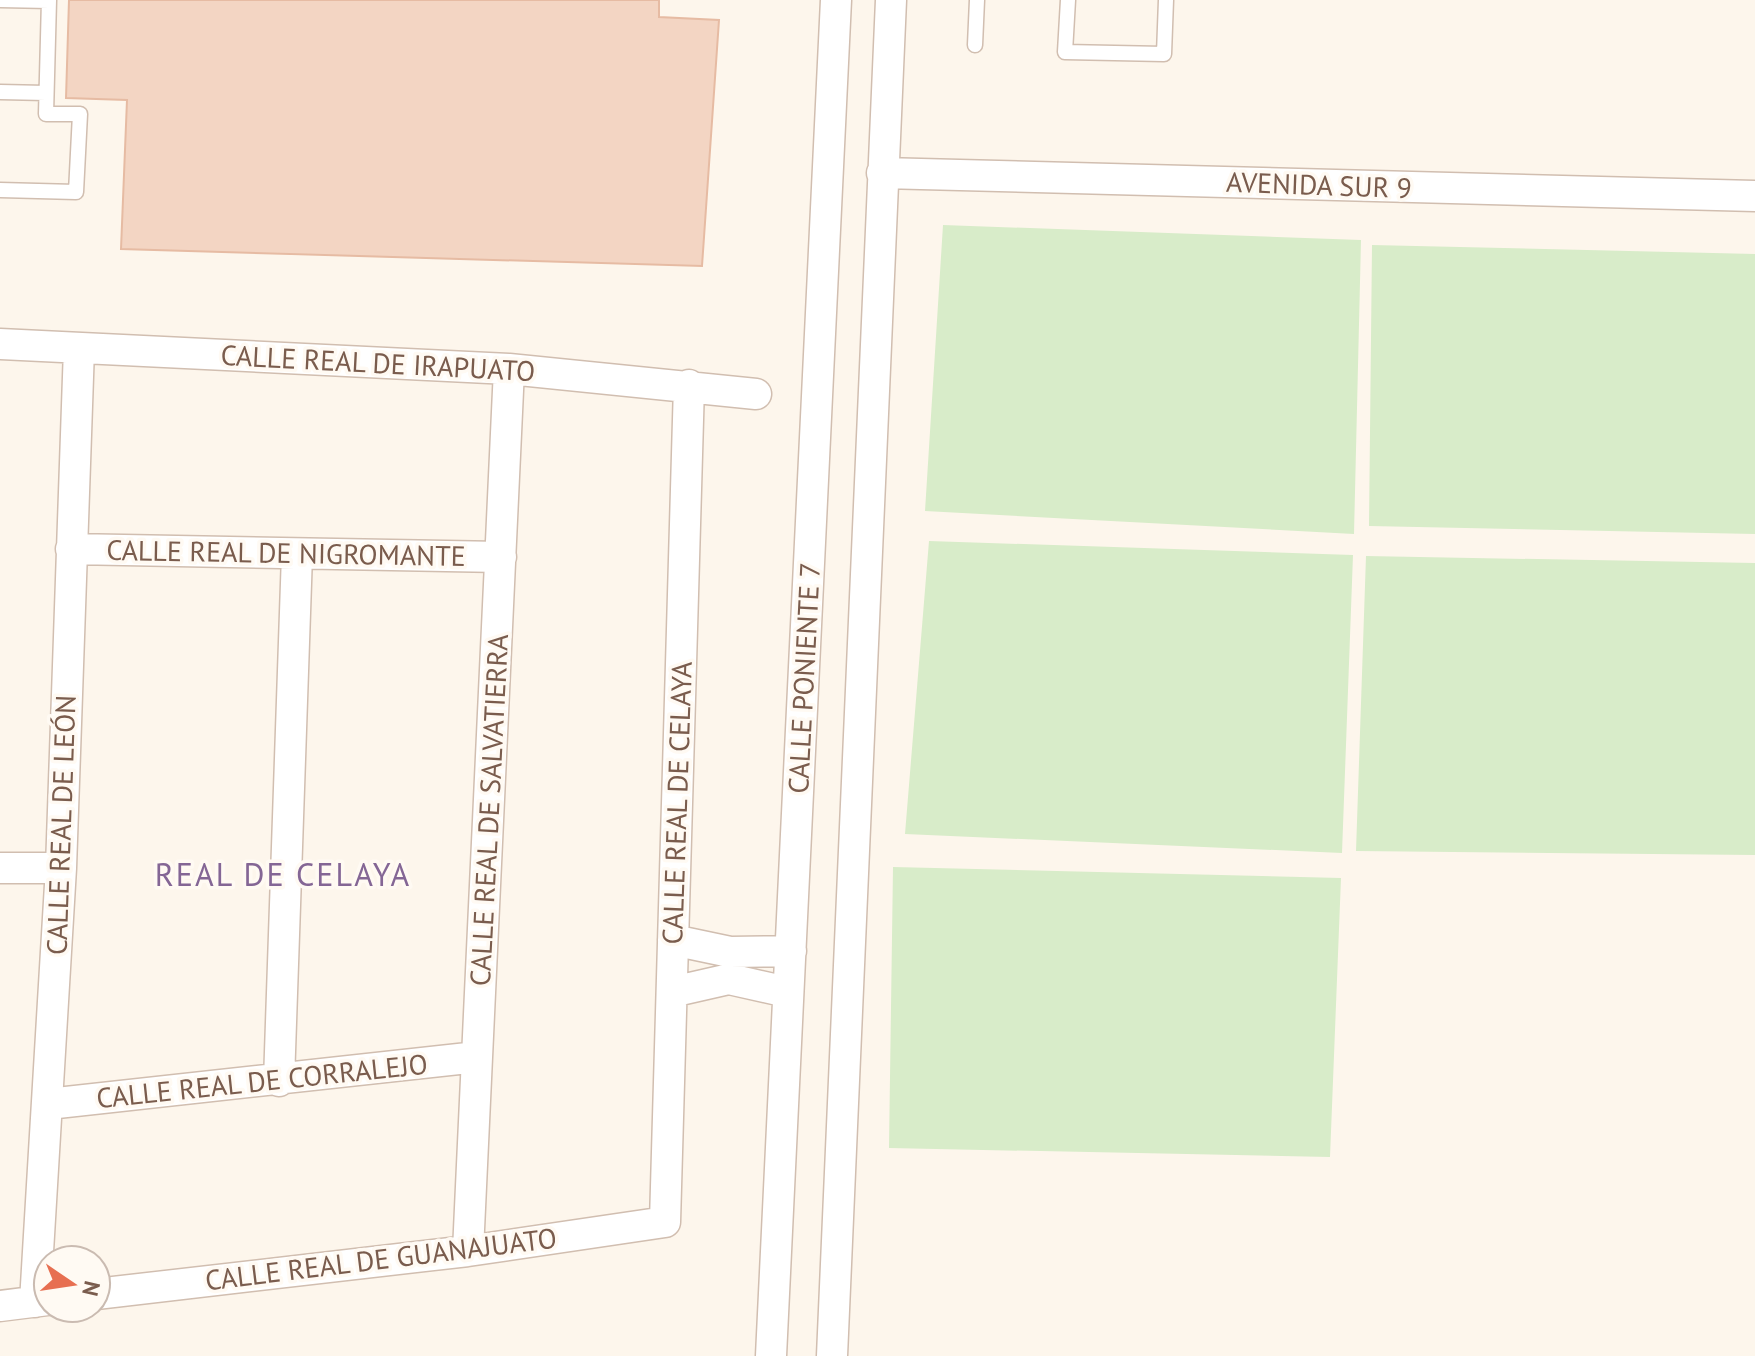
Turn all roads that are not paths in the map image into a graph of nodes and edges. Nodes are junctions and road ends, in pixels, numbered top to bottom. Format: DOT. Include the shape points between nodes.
graph roads {
  1 [pos="0,0"];
  2 [pos="836,0"];
  3 [pos="891,0"];
  4 [pos="977,0"];
  5 [pos="1068,0"];
  6 [pos="1166,0"];
  7 [pos="49,1"];
  8 [pos="975,45"];
  9 [pos="0,92"];
  10 [pos="46,93"];
  11 [pos="882,173"];
  12 [pos="0,190"];
  13 [pos="1755,196"];
  14 [pos="0,344"];
  15 [pos="79,348"];
  16 [pos="509,369"];
  17 [pos="689,385"];
  18 [pos="756,394"];
  19 [pos="71,549"];
  20 [pos="297,554"];
  21 [pos="501,557"];
  22 [pos="0,868"];
  23 [pos="61,868"];
  24 [pos="673,940"];
  25 [pos="791,951"];
  26 [pos="672,992"];
  27 [pos="787,992"];
  28 [pos="477,1057"];
  29 [pos="279,1081"];
  30 [pos="48,1104"];
  31 [pos="665,1222"];
  32 [pos="43,1244"];
  33 [pos="468,1251"];
  34 [pos="112,1292"];
  35 [pos="32,1302"];
  36 [pos="0,1306"];
  37 [pos="771,1356"];
  38 [pos="832,1356"];
  1 -- 7 [label="lane"];
  2 -- 25 [label="street, CALLE PONIENTE 7"];
  3 -- 11 [label="street, CALLE PONIENTE 7"];
  4 -- 8 [label="lane"];
  5 -- 6 [label="lane" via="1065,52 1164,54"];
  7 -- 10 [label="lane"];
  9 -- 10 [label="lane"];
  10 -- 12 [label="lane" via="46,114 80,114 76,192"];
  11 -- 13 [label="street, AVENIDA SUR 9"];
  11 -- 38 [label="street, CALLE PONIENTE 7"];
  14 -- 15 [label="street, CALLE REAL DE IRAPUATO"];
  15 -- 16 [label="street, CALLE REAL DE IRAPUATO"];
  15 -- 19 [label="street, CALLE REAL DE LEÓN"];
  16 -- 17 [label="street, CALLE REAL DE IRAPUATO"];
  16 -- 21 [label="street, CALLE REAL DE SALVATIERRA"];
  17 -- 18 [label="street, CALLE REAL DE IRAPUATO"];
  17 -- 24 [label="street, CALLE REAL DE CELAYA"];
  19 -- 20 [label="street, CALLE REAL DE NIGROMANTE"];
  19 -- 23 [label="street, CALLE REAL DE LEÓN"];
  20 -- 21 [label="street, CALLE REAL DE NIGROMANTE"];
  20 -- 29 [label="street"];
  21 -- 28 [label="street, CALLE REAL DE SALVATIERRA"];
  22 -- 23 [label="street"];
  23 -- 30 [label="street, CALLE REAL DE LEÓN"];
  24 -- 25 [label="street" via="730,952"];
  24 -- 26 [label="street, CALLE REAL DE CELAYA"];
  25 -- 27 [label="street, CALLE PONIENTE 7"];
  26 -- 27 [label="street" via="729,979"];
  26 -- 31 [label="street, CALLE REAL DE CELAYA"];
  27 -- 37 [label="street, CALLE PONIENTE 7"];
  28 -- 29 [label="street, CALLE REAL DE CORRALEJO"];
  28 -- 33 [label="street, CALLE REAL DE SALVATIERRA"];
  29 -- 30 [label="street, CALLE REAL DE CORRALEJO"];
  30 -- 32 [label="street, CALLE REAL DE LEÓN"];
  31 -- 33 [label="street, CALLE REAL DE GUANAJUATO"];
  33 -- 34 [label="street, CALLE REAL DE GUANAJUATO"];
  35 -- 36 [label="street"];
}
